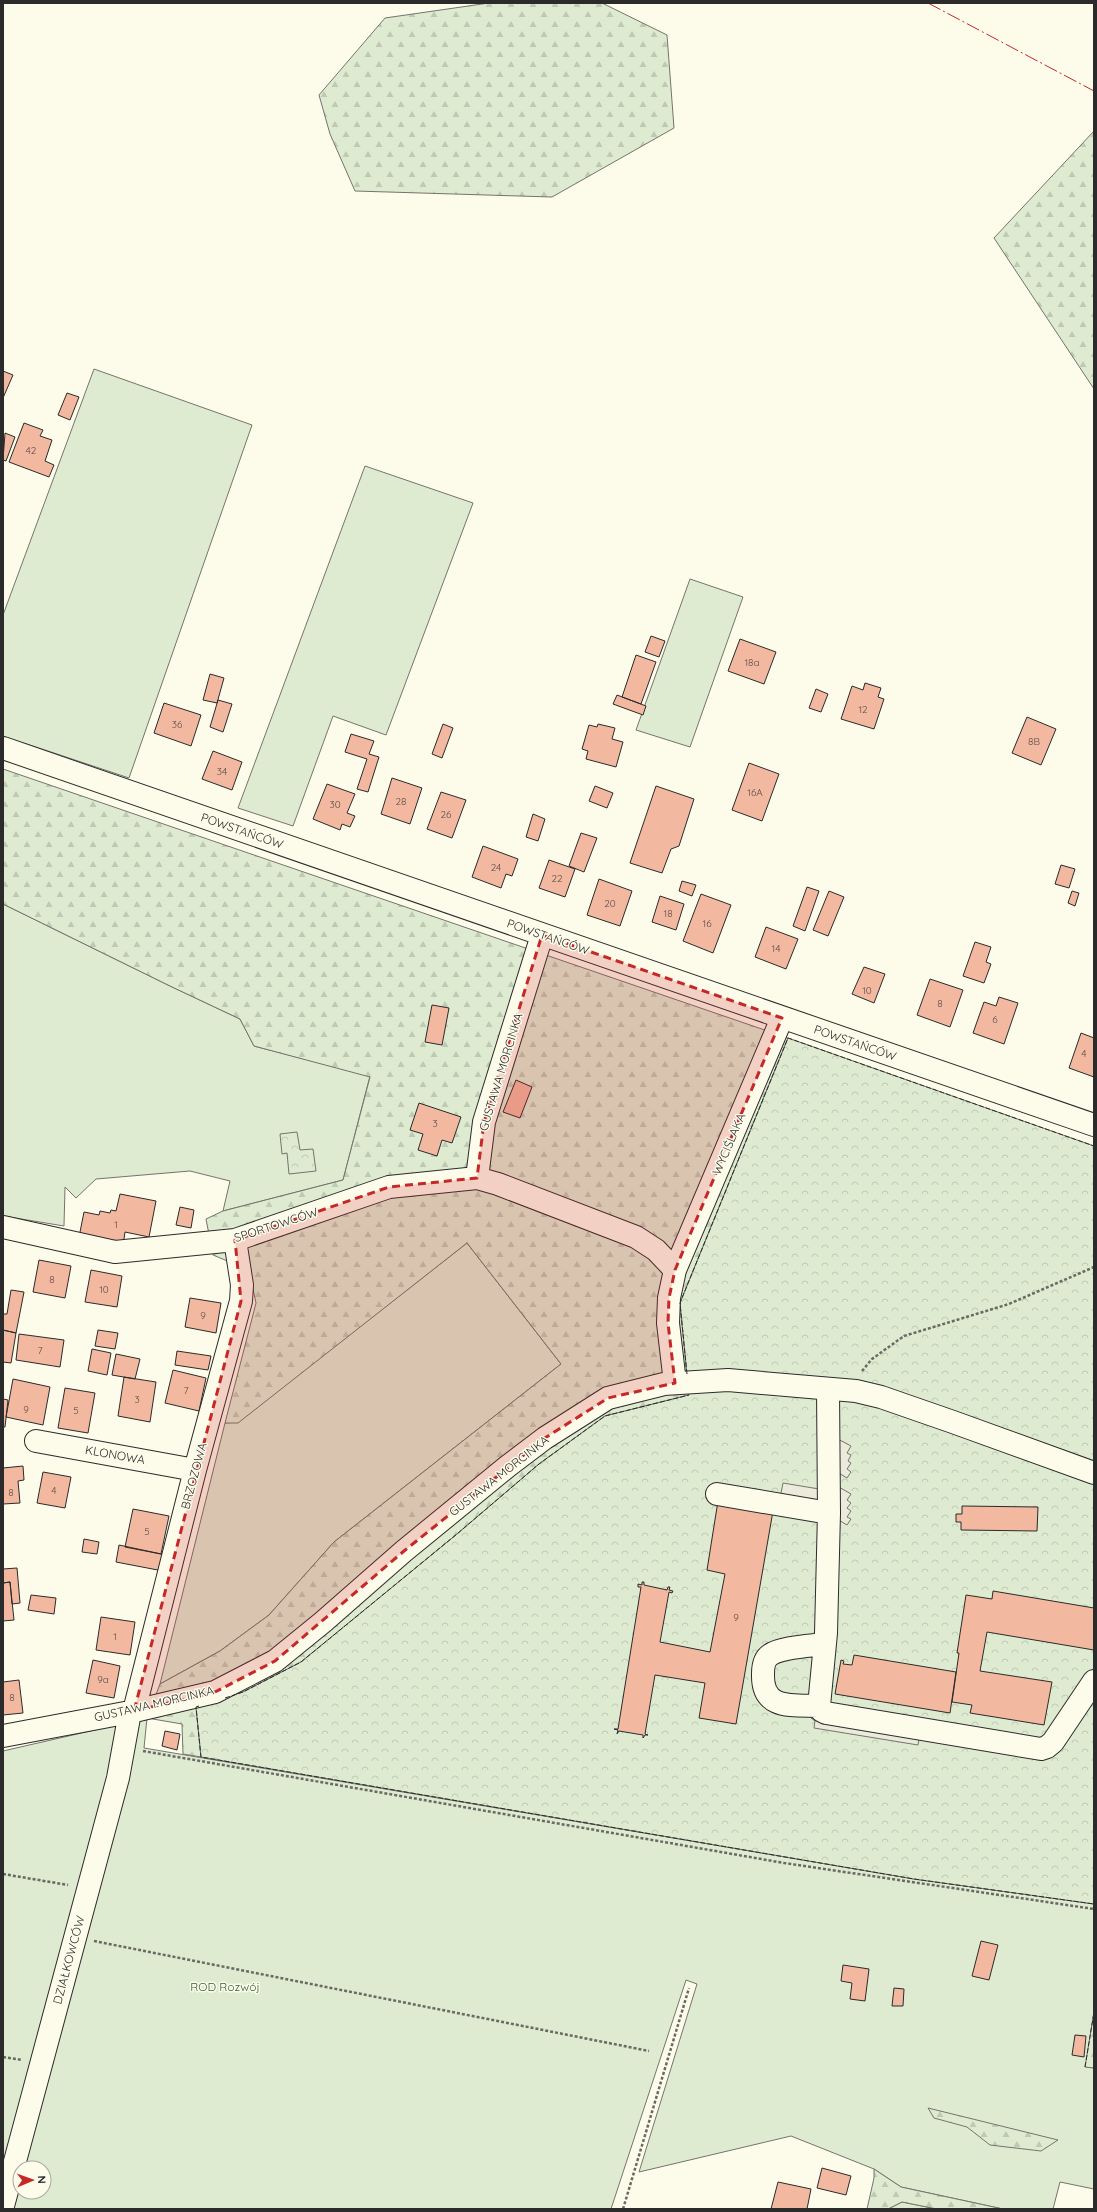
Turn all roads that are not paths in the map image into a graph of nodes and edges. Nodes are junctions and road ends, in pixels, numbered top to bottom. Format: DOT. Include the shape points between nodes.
graph roads {
  1 [pos="3,748"];
  2 [pos="542,935"];
  3 [pos="782,1018"];
  4 [pos="1094,1125"];
  5 [pos="477,1178"];
  6 [pos="3,1227"];
  7 [pos="235,1240"];
  8 [pos="675,1270"];
  9 [pos="675,1382"];
  10 [pos="837,1390"];
  11 [pos="36,1441"];
  12 [pos="195,1470"];
  13 [pos="1094,1473"];
  14 [pos="718,1494"];
  15 [pos="829,1513"];
  16 [pos="825,1644"];
  17 [pos="1094,1681"];
  18 [pos="819,1706"];
  19 [pos="132,1711"];
  20 [pos="3,1736"];
  21 [pos="3,2206"];
  1 -- 2 [label="street, POWSTAŃCÓW"];
  2 -- 3 [label="street, POWSTAŃCÓW"];
  2 -- 5 [label="street, GUSTAWA MORCINKA" via="484,1122"];
  3 -- 4 [label="street, POWSTAŃCÓW"];
  3 -- 8 [label="street, WYCIŚLAKA"];
  5 -- 7 [label="street, SPORTOWCÓW" via="389,1187"];
  5 -- 8 [label="street" via="636,1237 656,1250"];
  6 -- 7 [label="street, SPORTOWCÓW" via="116,1252"];
  7 -- 12 [label="street, BRZOZOWA" via="242,1285 241,1301"];
  8 -- 9 [label="street" via="669,1298 668,1322"];
  9 -- 10 [label="street, GUSTAWA MORCINKA" via="728,1380"];
  9 -- 19 [label="street, GUSTAWA MORCINKA" via="608,1398 545,1438 404,1551 274,1661 214,1692"];
  10 -- 13 [label="street, GUSTAWA MORCINKA" via="882,1397"];
  10 -- 15 [label="street"];
  11 -- 12 [label="street, KLONOWA"];
  12 -- 19 [label="street, BRZOZOWA"];
  14 -- 15 [label="street"];
  15 -- 16 [label="street"];
  16 -- 18 [label="street"];
  16 -- 18 [label="street" via="770,1655 764,1663 763,1671 764,1691 769,1698 777,1703"];
  17 -- 18 [label="street" via="1053,1742 1041,1749 826,1713"];
  19 -- 20 [label="street, GUSTAWA MORCINKA"];
  19 -- 21 [label="street, DZIAŁKOWCÓW" via="122,1747 118,1778"];
}
